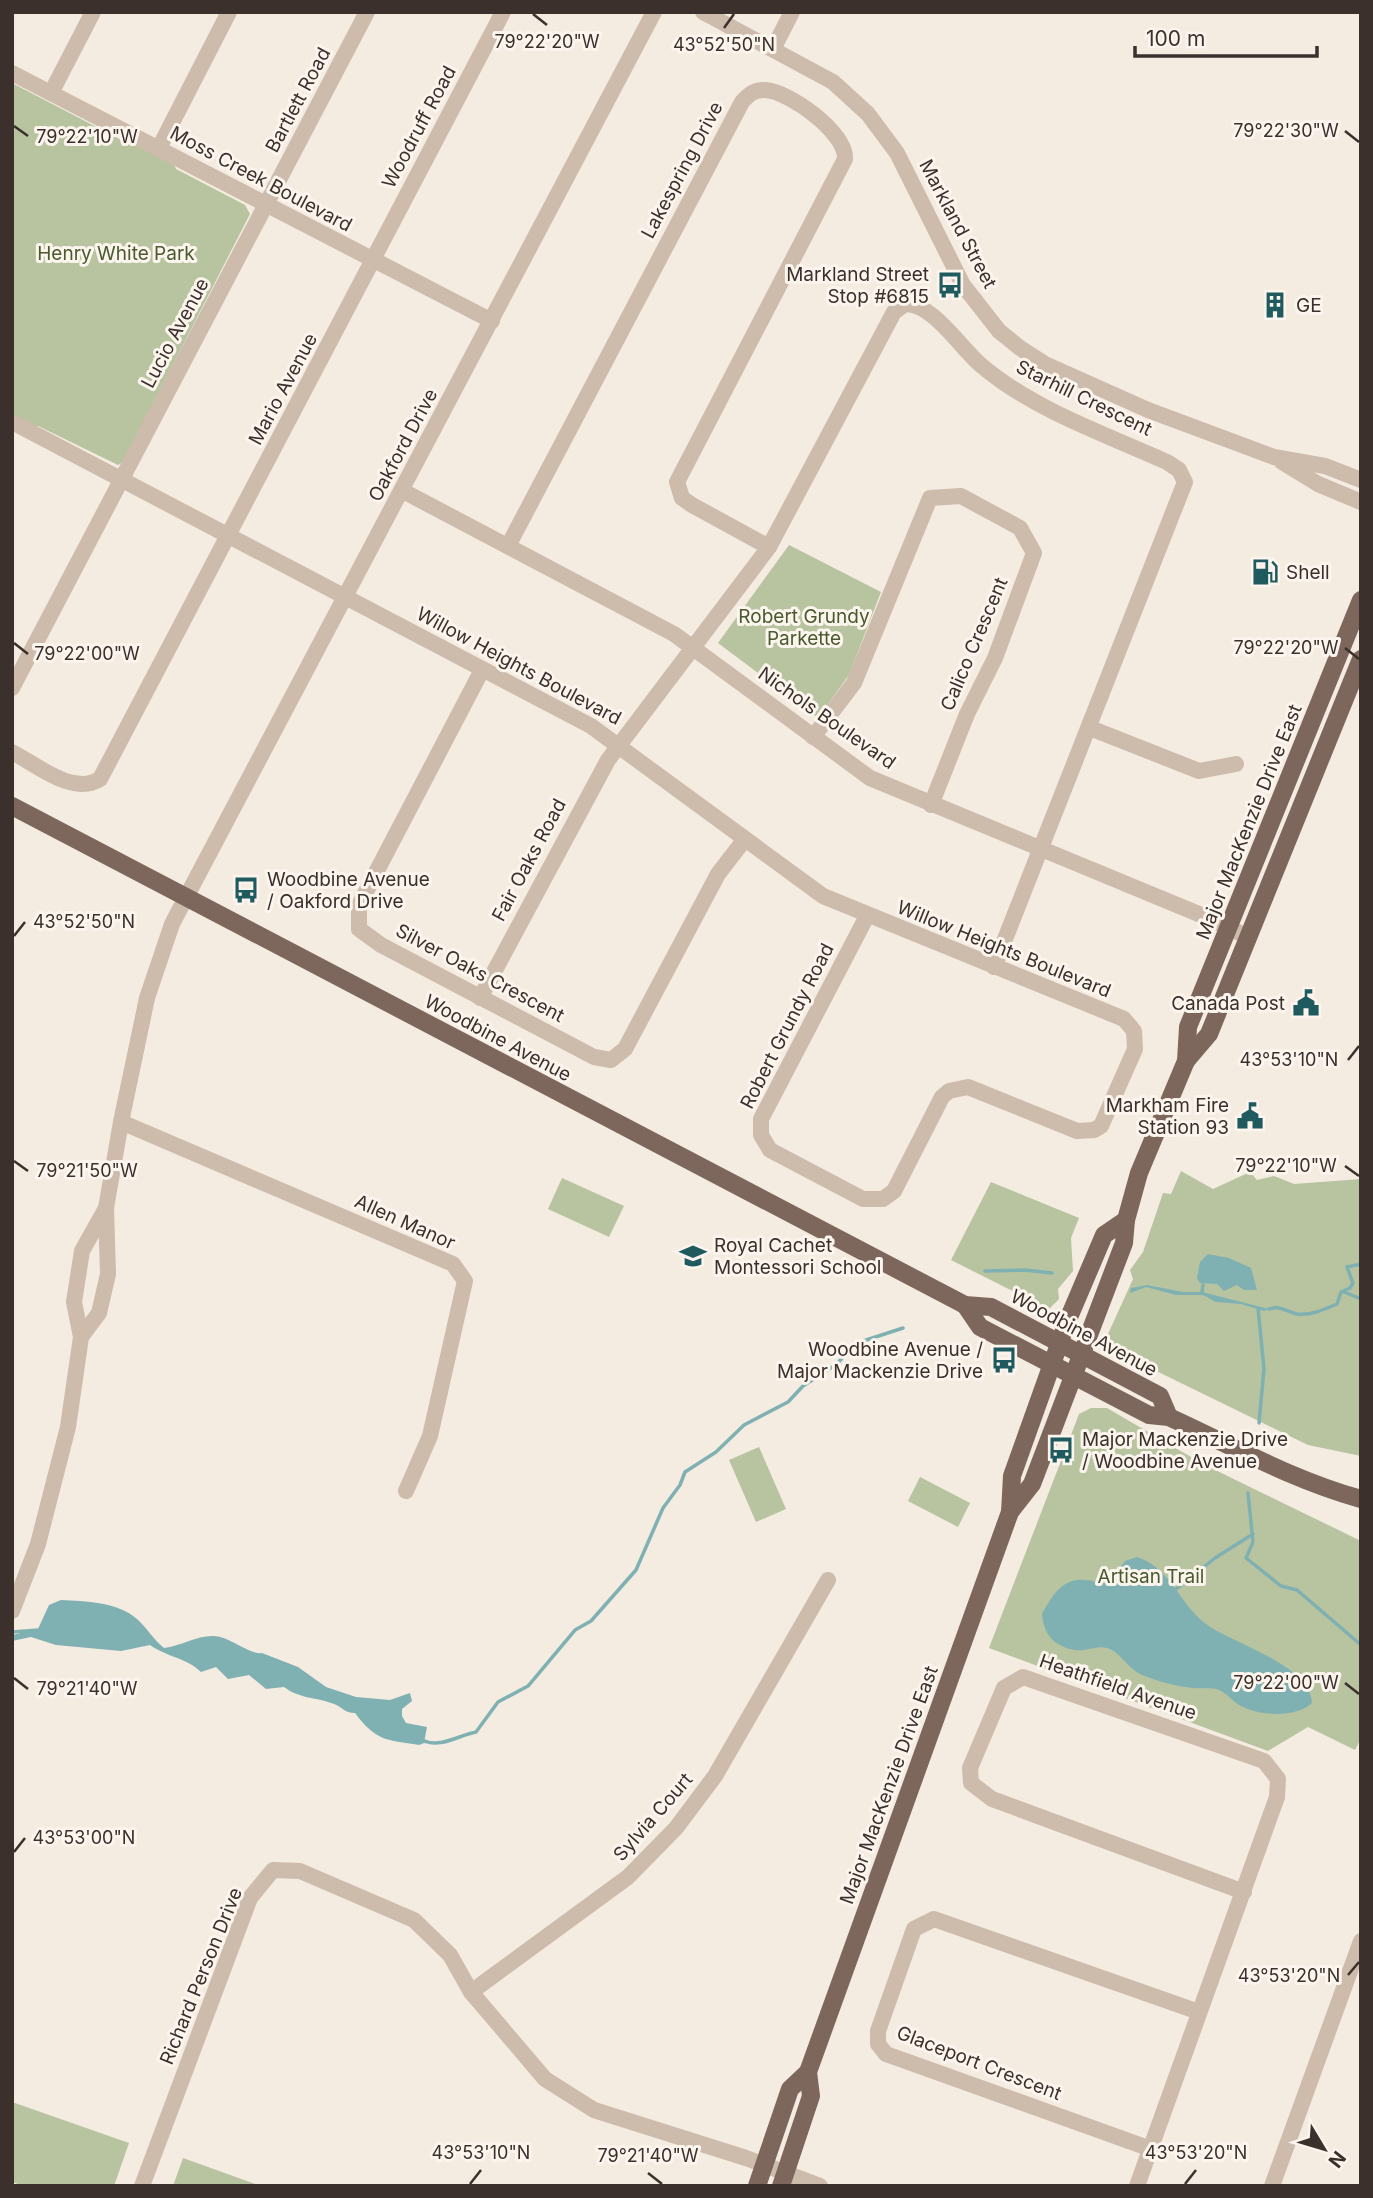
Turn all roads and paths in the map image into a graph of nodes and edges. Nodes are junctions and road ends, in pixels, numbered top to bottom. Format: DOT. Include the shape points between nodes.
graph roads {
  1 [pos="93,12"];
  2 [pos="229,12"];
  3 [pos="368,12"];
  4 [pos="503,12"];
  5 [pos="654,12"];
  6 [pos="703,12"];
  7 [pos="792,12"];
  8 [pos="772,49"];
  9 [pos="12,73"];
  10 [pos="51,93"];
  11 [pos="159,148"];
  12 [pos="265,206"];
  13 [pos="373,262"];
  14 [pos="492,321"];
  15 [pos="13,423"];
  16 [pos="1274,457"];
  17 [pos="122,479"];
  18 [pos="1361,480"];
  19 [pos="403,491"];
  20 [pos="1361,502"];
  21 [pos="230,536"];
  22 [pos="508,546"];
  23 [pos="769,547"];
  24 [pos="345,599"];
  25 [pos="1361,600"];
  26 [pos="694,648"];
  27 [pos="1361,659"];
  28 [pos="482,670"];
  29 [pos="12,688"];
  30 [pos="1090,728"];
  31 [pos="813,737"];
  32 [pos="620,745"];
  33 [pos="12,752"];
  34 [pos="1236,764"];
  35 [pos="931,805"];
  36 [pos="12,806"];
  37 [pos="745,839"];
  38 [pos="1040,849"];
  39 [pos="186,895"];
  40 [pos="867,916"];
  41 [pos="1228,928"];
  42 [pos="1248,937"];
  43 [pos="994,967"];
  44 [pos="480,998"];
  45 [pos="1137,1040"];
  46 [pos="1186,1061"];
  47 [pos="121,1122"];
  48 [pos="106,1208"];
  49 [pos="1126,1220"];
  50 [pos="965,1305"];
  51 [pos="81,1337"];
  52 [pos="1059,1344"];
  53 [pos="1080,1355"];
  54 [pos="1052,1364"];
  55 [pos="1073,1375"];
  56 [pos="1168,1417"];
  57 [pos="405,1491"];
  58 [pos="1361,1499"];
  59 [pos="1010,1512"];
  60 [pos="828,1580"];
  61 [pos="12,1611"];
  62 [pos="1244,1892"];
  63 [pos="1361,1941"];
  64 [pos="471,1992"];
  65 [pos="1199,2012"];
  66 [pos="808,2071"];
  67 [pos="1151,2149"];
  68 [pos="764,2164"];
  69 [pos="783,2179"];
  70 [pos="142,2186"];
  71 [pos="757,2186"];
  72 [pos="820,2186"];
  73 [pos="1137,2186"];
  74 [pos="1272,2186"];
  1 -- 10 [label="street"];
  2 -- 11 [label="street"];
  3 -- 12 [label="street, Bartlett Road"];
  4 -- 13 [label="street, Woodruff Road"];
  5 -- 14 [label="street, Oakford Drive"];
  6 -- 8 [label="street, Markland Street"];
  7 -- 8 [label="street"];
  8 -- 16 [label="street, Markland Street" via="832,82 883,132 962,285 999,331 1045,365 1069,376"];
  9 -- 10 [label="street, Moss Creek Boulevard"];
  10 -- 11 [label="street, Moss Creek Boulevard"];
  11 -- 12 [label="street, Moss Creek Boulevard"];
  12 -- 13 [label="street, Moss Creek Boulevard"];
  12 -- 17 [label="street, Lucio Avenue"];
  13 -- 14 [label="street, Moss Creek Boulevard"];
  13 -- 21 [label="street, Mario Avenue"];
  14 -- 19 [label="street, Oakford Drive"];
  15 -- 17 [label="street, Willow Heights Boulevard"];
  16 -- 18 [label="street, Markland Street" via="1325,466"];
  16 -- 20 [label="street, Markland Street" via="1318,484"];
  17 -- 21 [label="street, Willow Heights Boulevard"];
  17 -- 29 [label="street, Lucio Avenue"];
  19 -- 22 [label="street, Nichols Boulevard"];
  19 -- 24 [label="street, Oakford Drive"];
  21 -- 24 [label="street, Willow Heights Boulevard"];
  21 -- 33 [label="street, Mario Avenue" via="100,779 90,785 75,785"];
  22 -- 23 [label="street, Lakespring Drive" via="742,102 753,92 768,90 818,118 842,142 845,159 677,482 682,498"];
  22 -- 26 [label="street, Nichols Boulevard"];
  23 -- 26 [label="street, Starhill Crescent"];
  23 -- 30 [label="street, Starhill Crescent" via="894,312 905,304 926,310 978,363 1012,389 1167,461 1185,482"];
  24 -- 28 [label="street, Willow Heights Boulevard"];
  24 -- 39 [label="street, Oakford Drive"];
  25 -- 41 [label="main road, Major MacKenzie Drive East"];
  26 -- 31 [label="street, Nichols Boulevard"];
  26 -- 32 [label="street, Starhill Crescent"];
  27 -- 42 [label="main road, Major MacKenzie Drive East"];
  28 -- 32 [label="street, Willow Heights Boulevard"];
  28 -- 44 [label="street, Silver Oaks Crescent" via="365,893 357,918 359,929 381,945"];
  30 -- 34 [label="street" via="1199,771"];
  30 -- 38 [label="street, Starhill Crescent"];
  31 -- 35 [label="street, Nichols Boulevard" via="870,778"];
  31 -- 35 [label="street, Calico Crescent" via="853,683 930,498 961,496 1020,528 1034,553 995,658"];
  32 -- 37 [label="street, Willow Heights Boulevard"];
  32 -- 44 [label="street, Fair Oaks Road" via="588,794"];
  35 -- 38 [label="street, Nichols Boulevard"];
  36 -- 39 [label="main road, Woodbine Avenue"];
  37 -- 40 [label="street, Willow Heights Boulevard" via="811,889"];
  37 -- 44 [label="street, Silver Oaks Crescent" via="718,874 619,1056 603,1061"];
  38 -- 41 [label="street, Nichols Boulevard"];
  38 -- 43 [label="street, Starhill Crescent"];
  39 -- 47 [label="street, Oakford Drive" via="148,998"];
  39 -- 50 [label="main road, Woodbine Avenue"];
  40 -- 43 [label="street, Willow Heights Boulevard"];
  40 -- 45 [label="street, Robert Grundy Road" via="760,1127 770,1150 863,1199 883,1199 894,1191 942,1097 959,1088 977,1090 1077,1131 1094,1130 1106,1118"];
  41 -- 42 [label="street, Nichols Boulevard"];
  41 -- 46 [label="main road, Major MacKenzie Drive East" via="1188,1027"];
  42 -- 46 [label="main road, Major MacKenzie Drive East" via="1209,1034"];
  43 -- 45 [label="street, Willow Heights Boulevard" via="1124,1019"];
  46 -- 49 [label="main road, Major MacKenzie Drive East" via="1139,1173"];
  47 -- 48 [label="street, Oakford Drive"];
  47 -- 57 [label="street, Allen Manor" via="453,1264 465,1281 430,1436"];
  48 -- 51 [label="street" via="108,1274 99,1313"];
  48 -- 51 [label="street" via="82,1251 74,1302"];
  49 -- 52 [label="main road, Major MacKenzie Drive East" via="1104,1235"];
  49 -- 53 [label="main road, Major MacKenzie Drive East" via="1124,1244"];
  50 -- 52 [label="main road, Woodbine Avenue" via="990,1307"];
  50 -- 54 [label="main road, Woodbine Avenue" via="980,1326"];
  51 -- 61 [label="street" via="68,1427 38,1544"];
  52 -- 53 [label="main road, Woodbine Avenue"];
  52 -- 54 [label="main road, Major MacKenzie Drive East"];
  53 -- 55 [label="main road, Major MacKenzie Drive East"];
  53 -- 56 [label="main road, Woodbine Avenue" via="1160,1396"];
  54 -- 55 [label="main road, Woodbine Avenue"];
  54 -- 59 [label="main road, Major MacKenzie Drive East" via="1012,1476"];
  55 -- 56 [label="main road, Woodbine Avenue" via="1149,1415"];
  55 -- 59 [label="main road, Major MacKenzie Drive East" via="1032,1484"];
  56 -- 58 [label="main road, Woodbine Avenue" via="1278,1469"];
  59 -- 66 [label="main road, Major MacKenzie Drive East"];
  60 -- 64 [label="street, Sylvia Court" via="715,1776 676,1828 628,1878"];
  62 -- 62 [label="street, Heathfield Avenue" via="1277,1797 1278,1779 1264,1761 1023,1677 1004,1688 970,1768 971,1783 978,1790"];
  62 -- 65 [label="street, Heathfield Avenue"];
  63 -- 74 [label="street"];
  64 -- 68 [label="street, Richard Person Drive" via="545,2079 594,2110"];
  64 -- 70 [label="street, Richard Person Drive" via="450,1955 414,1920 300,1871 273,1870 250,1898"];
  65 -- 67 [label="street, Heathfield Avenue"];
  65 -- 67 [label="street, Glaceport Crescent" via="934,1919 914,1928 882,2018 878,2044 886,2054"];
  66 -- 68 [label="main road, Major MacKenzie Drive East" via="790,2089"];
  66 -- 69 [label="main road, Major MacKenzie Drive East" via="811,2096"];
  67 -- 73 [label="street, Heathfield Avenue"];
  68 -- 69 [label="street, Richard Person Drive"];
  68 -- 71 [label="main road, Major MacKenzie Drive East"];
  69 -- 72 [label="street, Richard Person Drive"];
}
